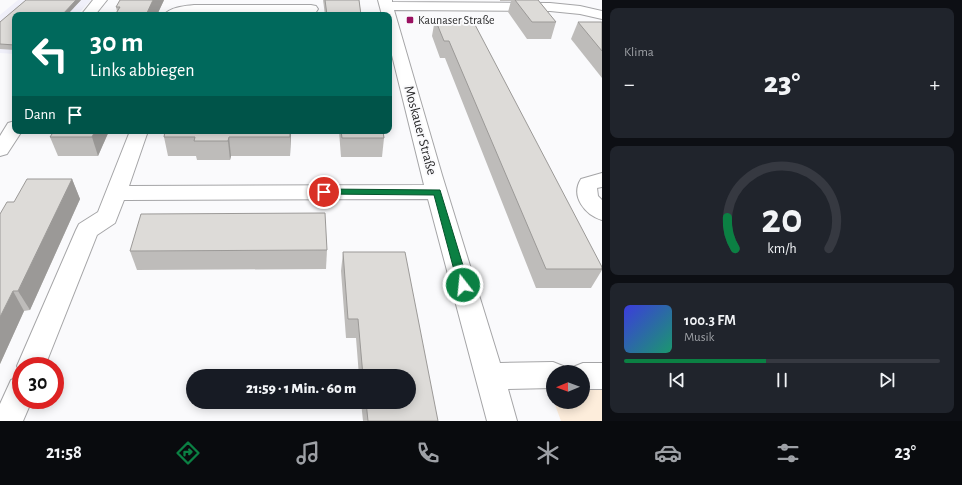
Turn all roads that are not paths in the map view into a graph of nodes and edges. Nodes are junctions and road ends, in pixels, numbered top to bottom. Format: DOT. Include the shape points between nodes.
graph roads {
  1 [pos="100,0"];
  2 [pos="387,3"];
  3 [pos="311,9"];
  4 [pos="90,12"];
  5 [pos="179,12"];
  6 [pos="219,12"];
  7 [pos="602,15"];
  8 [pos="392,22"];
  9 [pos="12,132"];
  10 [pos="139,134"];
  11 [pos="0,150"];
  12 [pos="602,180"];
  13 [pos="437,192"];
  14 [pos="117,193"];
  15 [pos="602,212"];
  16 [pos="35,357"];
  17 [pos="546,375"];
  18 [pos="489,376"];
  19 [pos="590,376"];
  20 [pos="602,376"];
  21 [pos="13,409"];
  22 [pos="8,421"];
  23 [pos="502,421"];
  1 -- 4 [label="street"];
  2 -- 7 [label="street" via="550,6"];
  3 -- 6 [label="street"];
  5 -- 6 [label="street"];
  8 -- 13 [label="street, Moskauer Straße"];
  9 -- 11 [label="street"];
  10 -- 14 [label="street"];
  12 -- 15 [label="street" via="588,184 586,193 592,204"];
  13 -- 14 [label="street"];
  13 -- 18 [label="street, Moskauer Straße"];
  14 -- 16 [label="street" via="107,217 88,230"];
  17 -- 18 [label="street"];
  18 -- 23 [label="street, Moskauer Straße"];
  19 -- 20 [label="street"];
  21 -- 22 [label="street"];
}
